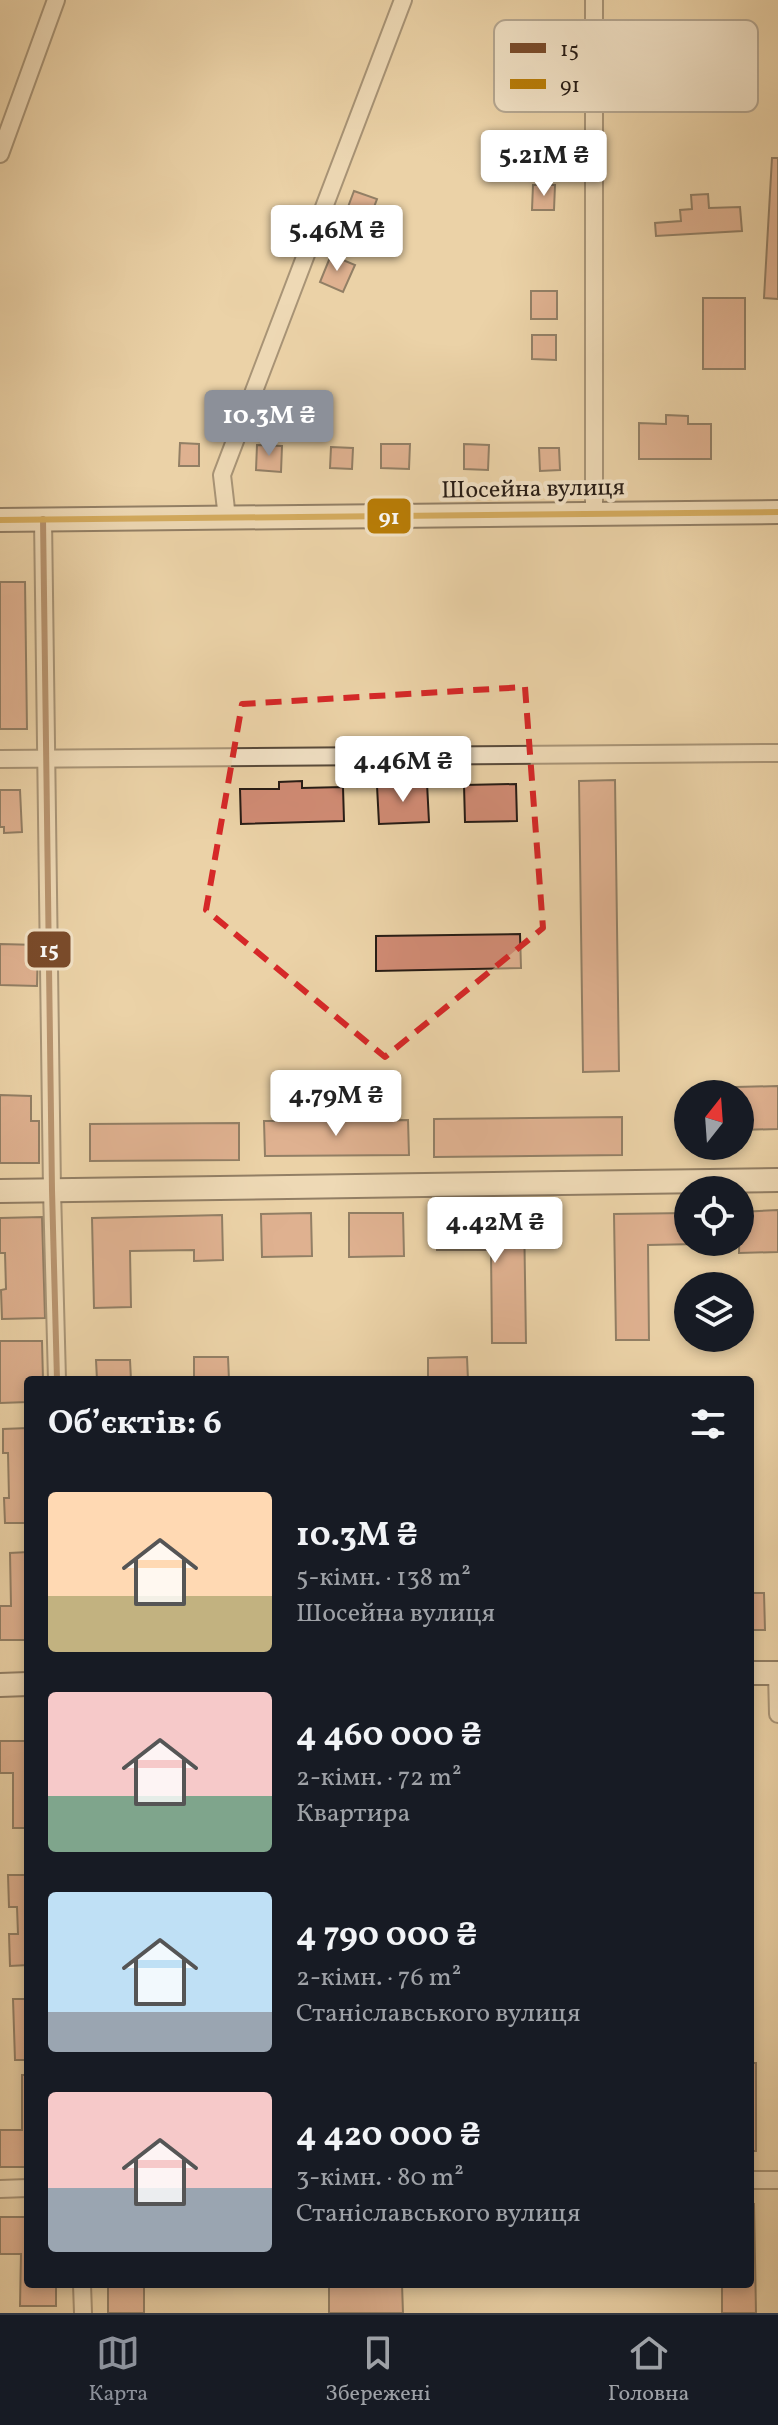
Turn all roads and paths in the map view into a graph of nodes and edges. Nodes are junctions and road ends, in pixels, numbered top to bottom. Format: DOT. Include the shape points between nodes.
graph roads {
  1 [pos="56,0"];
  2 [pos="403,0"];
  3 [pos="594,112"];
  4 [pos="0,154"];
  5 [pos="778,512"];
  6 [pos="594,514"];
  7 [pos="227,518"];
  8 [pos="43,519"];
  9 [pos="0,520"];
  10 [pos="778,753"];
  11 [pos="48,758"];
  12 [pos="0,759"];
  13 [pos="778,1180"];
  14 [pos="52,1190"];
  15 [pos="0,1191"];
  16 [pos="57,1376"];
  17 [pos="754,1673"];
  18 [pos="778,1673"];
  19 [pos="24,1684"];
  20 [pos="0,1685"];
  21 [pos="778,1714"];
  22 [pos="754,2180"];
  23 [pos="778,2180"];
  24 [pos="24,2188"];
  25 [pos="0,2189"];
  26 [pos="82,2288"];
  27 [pos="83,2313"];
  1 -- 4 [label="street"];
  2 -- 7 [label="street" via="222,475"];
  3 -- 6 [label="street"];
  5 -- 6 [label="street, Шосейна вулиця"];
  6 -- 7 [label="street, Шосейна вулиця"];
  7 -- 8 [label="street, Шосейна вулиця"];
  8 -- 9 [label="street, Шосейна вулиця"];
  8 -- 11 [label="street"];
  10 -- 11 [label="street"];
  11 -- 12 [label="street"];
  11 -- 14 [label="street"];
  13 -- 14 [label="street"];
  14 -- 15 [label="street"];
  14 -- 16 [label="street"];
  17 -- 18 [label="street"];
  18 -- 21 [label="street"];
  19 -- 20 [label="street"];
  22 -- 23 [label="street"];
  24 -- 25 [label="street"];
  26 -- 27 [label="street"];
}
